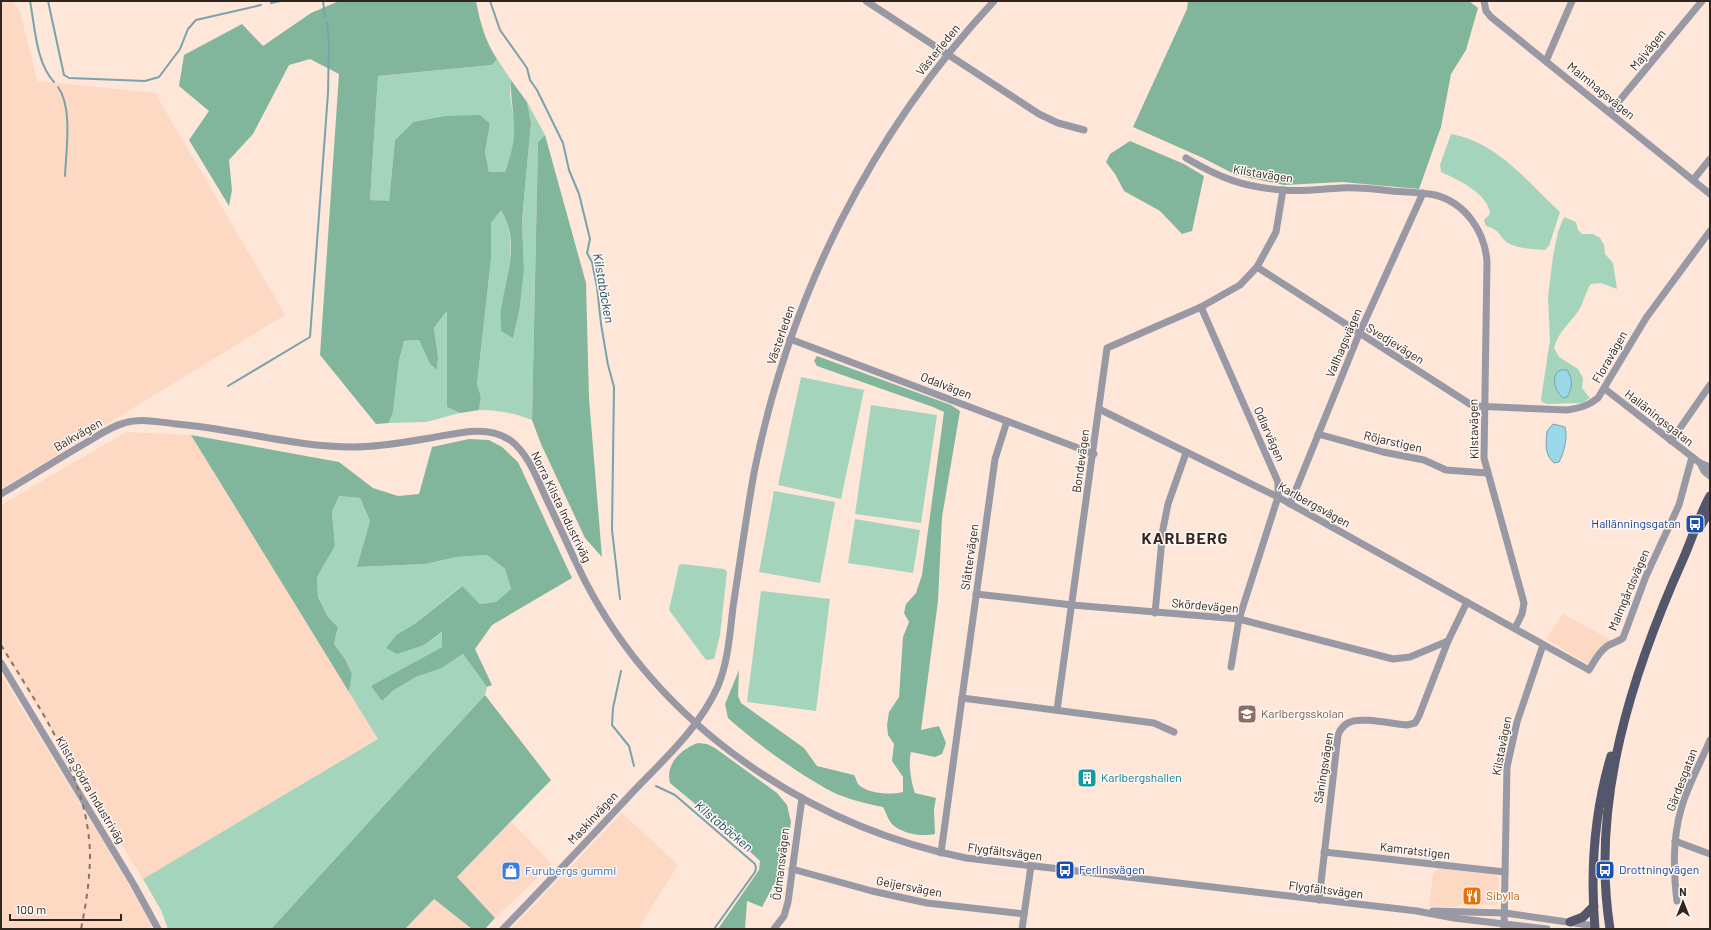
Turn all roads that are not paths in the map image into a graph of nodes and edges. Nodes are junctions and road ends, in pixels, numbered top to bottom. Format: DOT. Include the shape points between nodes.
graph roads {
  1 [pos="866,1"];
  2 [pos="994,1"];
  3 [pos="1484,1"];
  4 [pos="1572,1"];
  5 [pos="1702,1"];
  6 [pos="947,55"];
  7 [pos="1546,61"];
  8 [pos="1610,112"];
  9 [pos="1084,130"];
  10 [pos="1186,158"];
  11 [pos="1710,159"];
  12 [pos="1693,180"];
  13 [pos="1283,190"];
  14 [pos="1423,193"];
  15 [pos="1710,194"];
  16 [pos="1710,231"];
  17 [pos="1257,267"];
  18 [pos="1201,307"];
  19 [pos="1359,334"];
  20 [pos="790,339"];
  21 [pos="1710,385"];
  22 [pos="1604,389"];
  23 [pos="1484,407"];
  24 [pos="1099,409"];
  25 [pos="1007,421"];
  26 [pos="174,423"];
  27 [pos="1318,434"];
  28 [pos="1672,441"];
  29 [pos="1186,453"];
  30 [pos="1094,454"];
  31 [pos="1692,457"];
  32 [pos="1700,463"];
  33 [pos="1710,467"];
  34 [pos="1487,473"];
  35 [pos="1710,476"];
  36 [pos="1,494"];
  37 [pos="1710,496"];
  38 [pos="1278,497"];
  39 [pos="1290,504"];
  40 [pos="1710,510"];
  41 [pos="1689,545"];
  42 [pos="976,594"];
  43 [pos="1467,602"];
  44 [pos="1072,605"];
  45 [pos="1155,613"];
  46 [pos="1239,619"];
  47 [pos="1515,628"];
  48 [pos="1448,641"];
  49 [pos="1543,645"];
  50 [pos="1,663"];
  51 [pos="1231,667"];
  52 [pos="962,698"];
  53 [pos="1057,710"];
  54 [pos="696,721"];
  55 [pos="1621,729"];
  56 [pos="1174,732"];
  57 [pos="1709,743"];
  58 [pos="802,798"];
  59 [pos="1675,841"];
  60 [pos="1324,852"];
  61 [pos="942,853"];
  62 [pos="1710,854"];
  63 [pos="1031,866"];
  64 [pos="792,869"];
  65 [pos="1505,872"];
  66 [pos="1319,900"];
  67 [pos="1677,901"];
  68 [pos="1594,906"];
  69 [pos="1417,911"];
  70 [pos="1024,914"];
  71 [pos="1505,914"];
  72 [pos="1570,922"];
  73 [pos="1504,927"];
  74 [pos="1595,927"];
  75 [pos="158,929"];
  76 [pos="503,929"];
  77 [pos="775,929"];
  78 [pos="1022,929"];
  79 [pos="1547,929"];
  80 [pos="1612,929"];
  1 -- 6 [label="street"];
  2 -- 6 [label="street, Västerleden"];
  3 -- 7 [label="street, Malmhagsvägen" via="1486,11 1491,17"];
  4 -- 7 [label="street"];
  5 -- 8 [label="street, Majvägen"];
  6 -- 9 [label="street" via="1039,114 1058,123"];
  6 -- 20 [label="street, Västerleden" via="895,126 854,194 820,263"];
  7 -- 8 [label="street, Malmhagsvägen"];
  8 -- 12 [label="street, Malmhagsvägen"];
  10 -- 13 [label="street, Kilstavägen" via="1230,181"];
  11 -- 12 [label="street"];
  12 -- 15 [label="street, Malmhagsvägen"];
  13 -- 14 [label="street, Kilstavägen" via="1357,188"];
  13 -- 17 [label="street, Bondevägen" via="1276,232"];
  14 -- 19 [label="street, Vallhagsvägen"];
  14 -- 23 [label="street, Kilstavägen" via="1446,199 1467,214 1482,236 1486,248"];
  16 -- 22 [label="street, Floravägen" via="1646,318"];
  17 -- 18 [label="street, Bondevägen" via="1240,286"];
  17 -- 19 [label="street, Svedjevägen"];
  18 -- 24 [label="street, Bondevägen" via="1107,348"];
  18 -- 38 [label="street, Odlarvägen" via="1278,482"];
  19 -- 23 [label="street, Svedjevägen" via="1464,402"];
  19 -- 27 [label="street, Vallhagsvägen"];
  20 -- 25 [label="street, Odalvägen"];
  20 -- 54 [label="street, Västerleden" via="755,471 722,673 713,695"];
  21 -- 28 [label="street"];
  22 -- 23 [label="street, Floravägen" via="1590,405 1582,408 1567,410"];
  22 -- 28 [label="street, Halläningsgatan"];
  23 -- 34 [label="street, Kilstavägen" via="1483,442"];
  24 -- 29 [label="street, Karlbergsvägen"];
  24 -- 30 [label="street, Bondevägen"];
  25 -- 30 [label="street, Odalvägen"];
  25 -- 42 [label="street, Slåttervägen" via="995,459"];
  26 -- 36 [label="street, Balkvägen" via="141,421 120,424"];
  26 -- 54 [label="street, Norra Kilsta Industriväg" via="341,447 375,446 475,431 502,435 513,442 530,465 582,574 612,624 654,680"];
  27 -- 34 [label="street, Röjarstigen" via="1424,460 1446,470"];
  27 -- 39 [label="street, Vallhagsvägen"];
  28 -- 31 [label="street, Halläningsgatan"];
  29 -- 38 [label="street, Karlbergsvägen"];
  29 -- 45 [label="street" via="1168,504 1163,529"];
  30 -- 44 [label="street, Bondevägen"];
  31 -- 32 [label="street, Halläningsgatan"];
  31 -- 49 [label="street, Malmgårdsvägen" via="1679,505 1646,576 1623,638 1600,652 1589,670"];
  32 -- 33 [label="street, Halläningsgatan"];
  32 -- 35 [label="street, Halläningsgatan"];
  34 -- 47 [label="street, Kilstavägen" via="1524,603"];
  37 -- 41 [label="main road" via="1695,524"];
  38 -- 39 [label="street, Karlbergsvägen"];
  38 -- 46 [label="street, Odlarvägen"];
  39 -- 43 [label="street, Karlbergsvägen"];
  40 -- 41 [label="main road"];
  41 -- 55 [label="main road" via="1644,652"];
  42 -- 44 [label="street, Skördevägen"];
  42 -- 52 [label="street, Slåttervägen"];
  43 -- 47 [label="street, Karlbergsvägen"];
  43 -- 48 [label="street, Såningsvägen"];
  44 -- 45 [label="street, Skördevägen"];
  44 -- 53 [label="street, Bondevägen"];
  45 -- 46 [label="street, Skördevägen"];
  46 -- 48 [label="street, Skördevägen" via="1393,659 1410,657"];
  46 -- 51 [label="street, Odlarvägen"];
  47 -- 49 [label="street"];
  48 -- 60 [label="street, Såningsvägen" via="1415,723 1407,725 1357,720 1342,727 1338,735"];
  49 -- 65 [label="street, Kilstavägen" via="1517,722 1507,767"];
  50 -- 75 [label="street, Kilsta Södra Industriväg"];
  52 -- 53 [label="street"];
  52 -- 61 [label="street, Slåttervägen"];
  53 -- 56 [label="street" via="1154,722"];
  54 -- 58 [label="street, Flygfältsvägen" via="754,769"];
  54 -- 76 [label="street, Maskinvägen" via="684,739"];
  55 -- 68 [label="main road" via="1605,779 1595,828"];
  55 -- 80 [label="main road" via="1606,829 1605,892"];
  57 -- 59 [label="street, Gärdesgatan" via="1686,793"];
  58 -- 61 [label="street, Flygfältsvägen" via="854,824 902,842"];
  58 -- 64 [label="street, Ödmansvägen"];
  59 -- 62 [label="street"];
  59 -- 67 [label="street, Gärdesgatan"];
  60 -- 65 [label="street, Kamratstigen"];
  60 -- 66 [label="street, Såningsvägen"];
  61 -- 63 [label="street, Flygfältsvägen"];
  63 -- 66 [label="street, Flygfältsvägen"];
  63 -- 70 [label="street"];
  64 -- 70 [label="street, Geijersvägen" via="927,903"];
  64 -- 77 [label="street, Ödmansvägen" via="788,902 784,916"];
  65 -- 71 [label="street, Kilstavägen"];
  66 -- 69 [label="street, Flygfältsvägen"];
  68 -- 72 [label="main road" via="1583,917"];
  68 -- 74 [label="main road"];
  69 -- 71 [label="street, Flygfältsvägen"];
  69 -- 73 [label="street, Flygfältsvägen"];
  70 -- 78 [label="street"];
  71 -- 72 [label="street, Flygfältsvägen"];
  71 -- 73 [label="street, Kilstavägen"];
  72 -- 74 [label="street, Flygfältsvägen"];
  73 -- 79 [label="street, Flygfältsvägen"];
  74 -- 80 [label="main road"];
}
